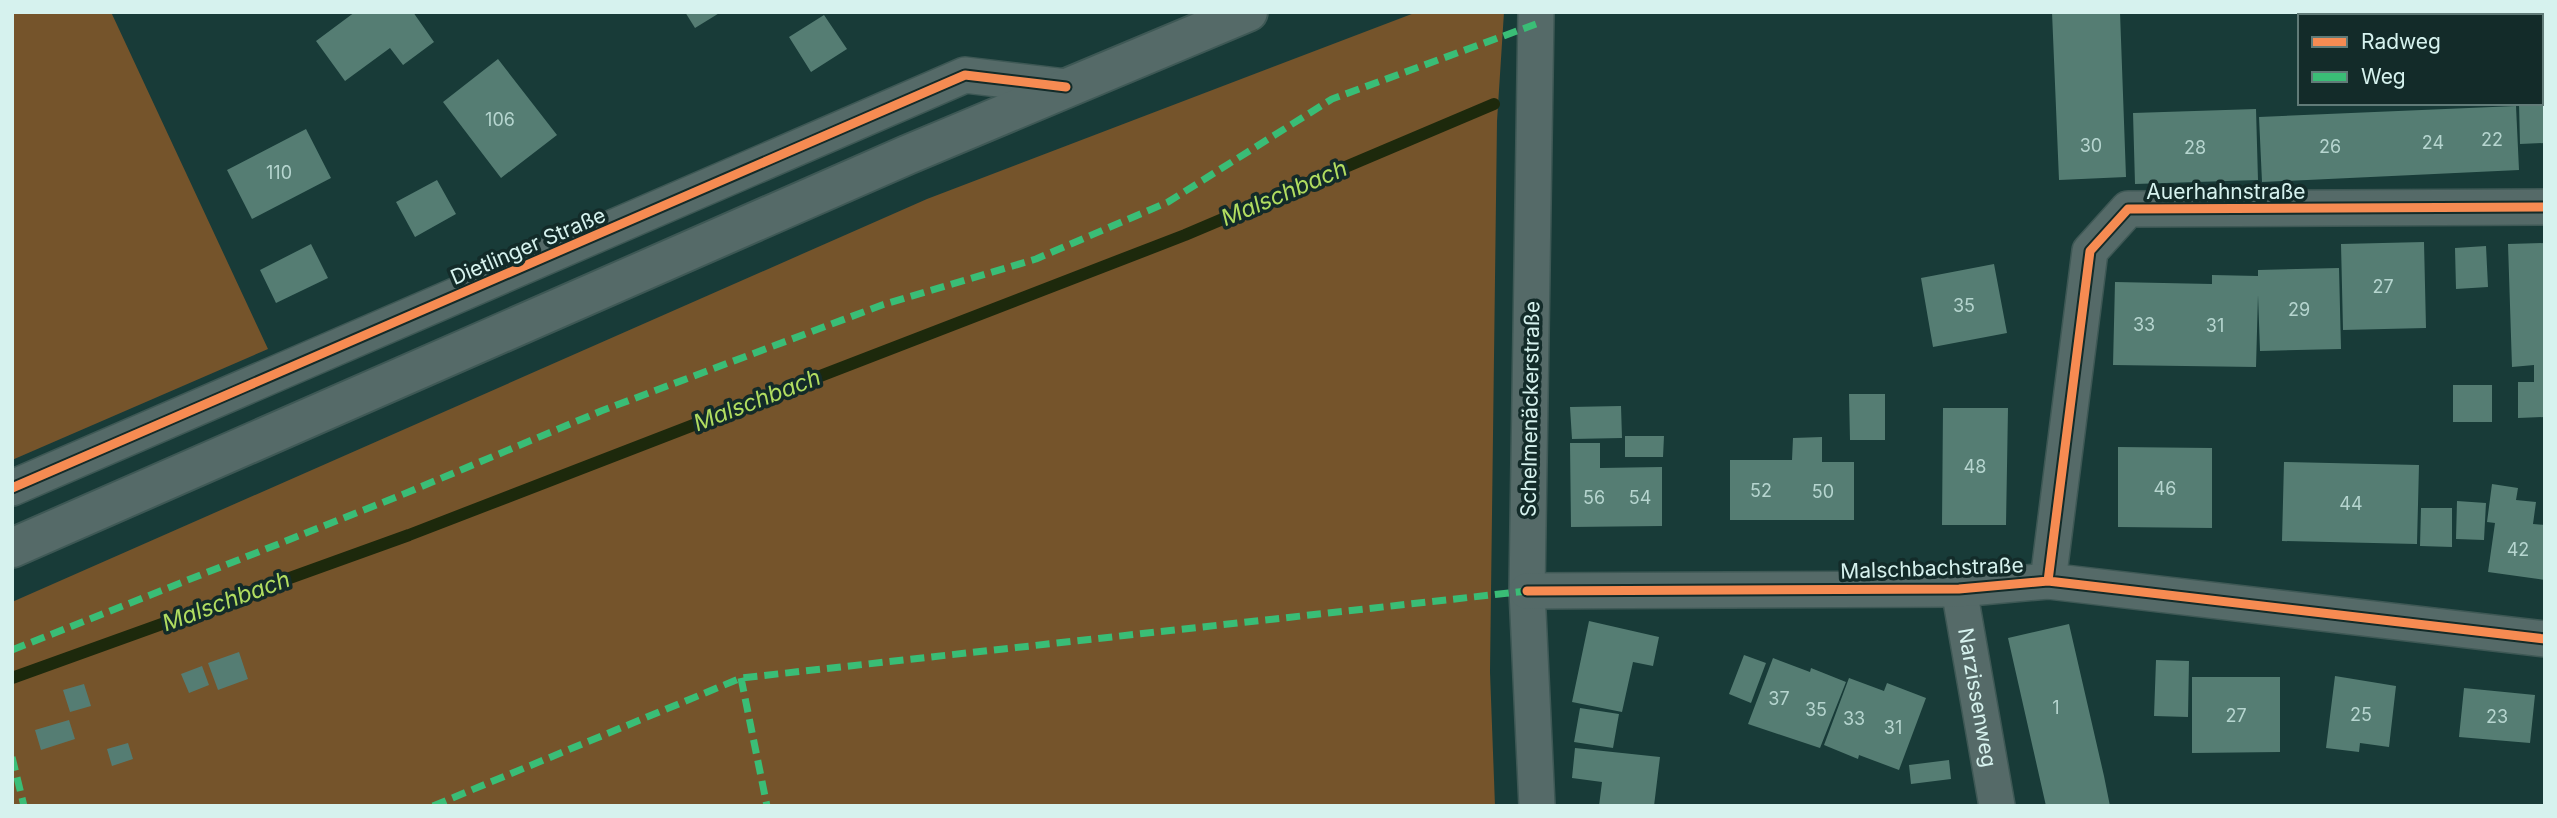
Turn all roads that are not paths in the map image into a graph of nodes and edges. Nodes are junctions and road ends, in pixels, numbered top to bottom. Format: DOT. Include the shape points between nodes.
graph roads {
  1 [pos="1248,12"];
  2 [pos="1536,12"];
  3 [pos="1066,87"];
  4 [pos="2545,207"];
  5 [pos="12,488"];
  6 [pos="12,548"];
  7 [pos="2048,581"];
  8 [pos="1959,589"];
  9 [pos="1527,591"];
  10 [pos="2545,639"];
  11 [pos="1537,806"];
  12 [pos="1997,806"];
  1 -- 3 [label="main road, Dietlinger Straße"];
  2 -- 9 [label="street, Schelmenäckerstraße"];
  3 -- 5 [label="street, Dietlinger Straße" via="965,75"];
  3 -- 6 [label="main road, Dietlinger Straße"];
  4 -- 7 [label="street, Auerhahnstraße" via="2129,209 2090,251"];
  7 -- 8 [label="street, Malschbachstraße"];
  7 -- 10 [label="street, Malschbachstraße"];
  8 -- 9 [label="street, Malschbachstraße"];
  8 -- 12 [label="street, Narzissenweg"];
  9 -- 11 [label="street, Schelmenäckerstraße"];
}
